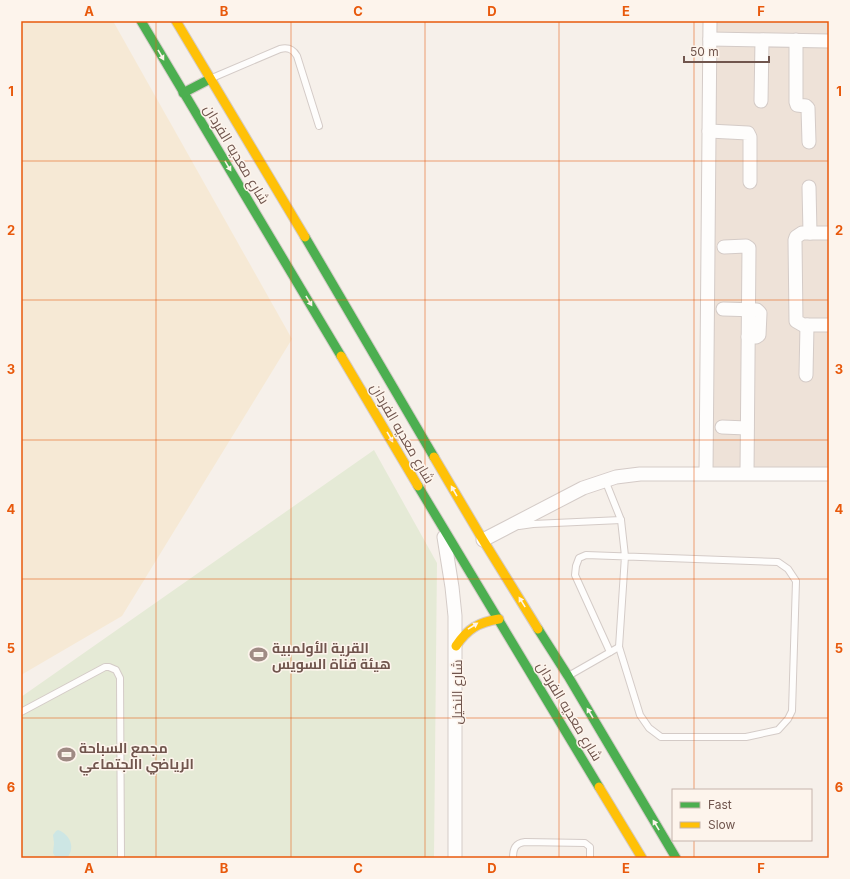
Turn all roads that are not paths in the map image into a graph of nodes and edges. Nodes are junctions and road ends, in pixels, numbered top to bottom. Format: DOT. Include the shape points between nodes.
graph roads {
  1 [pos="141,21"];
  2 [pos="176,21"];
  3 [pos="710,21"];
  4 [pos="710,38"];
  5 [pos="762,40"];
  6 [pos="796,40"];
  7 [pos="829,41"];
  8 [pos="210,79"];
  9 [pos="183,93"];
  10 [pos="761,101"];
  11 [pos="319,126"];
  12 [pos="709,131"];
  13 [pos="809,142"];
  14 [pos="750,182"];
  15 [pos="809,187"];
  16 [pos="810,233"];
  17 [pos="829,233"];
  18 [pos="724,246"];
  19 [pos="723,309"];
  20 [pos="749,310"];
  21 [pos="807,325"];
  22 [pos="829,325"];
  23 [pos="806,375"];
  24 [pos="722,428"];
  25 [pos="747,428"];
  26 [pos="706,473"];
  27 [pos="747,473"];
  28 [pos="829,474"];
  29 [pos="605,480"];
  30 [pos="621,520"];
  31 [pos="442,528"];
  32 [pos="503,529"];
  33 [pos="483,540"];
  34 [pos="625,556"];
  35 [pos="499,619"];
  36 [pos="456,646"];
  37 [pos="619,647"];
  38 [pos="610,652"];
  39 [pos="565,678"];
  40 [pos="21,712"];
  41 [pos="121,858"];
  42 [pos="455,858"];
  43 [pos="513,858"];
  44 [pos="590,858"];
  45 [pos="642,858"];
  46 [pos="676,858"];
  1 -- 9 [label="street, شارع معديه الفردان, one-way"];
  2 -- 8 [label="street, شارع معديه الفردان"];
  3 -- 4 [label="street"];
  4 -- 5 [label="street"];
  4 -- 12 [label="street"];
  5 -- 6 [label="street"];
  5 -- 10 [label="street"];
  6 -- 7 [label="street"];
  6 -- 13 [label="street" via="796,102 797,105 808,108"];
  8 -- 9 [label="street"];
  8 -- 11 [label="lane" via="285,47 290,48 297,56"];
  33 -- 8 [label="street, شارع معديه الفردان, one-way" via="322,273"];
  9 -- 31 [label="street, شارع معديه الفردان, one-way" via="303,284 385,422"];
  12 -- 14 [label="street" via="748,133"];
  12 -- 26 [label="street"];
  15 -- 16 [label="street"];
  16 -- 17 [label="street"];
  16 -- 21 [label="street" via="799,234 795,240 795,317 799,324"];
  18 -- 20 [label="street" via="749,248"];
  19 -- 20 [label="street"];
  20 -- 25 [label="street"];
  21 -- 22 [label="street"];
  21 -- 23 [label="street"];
  24 -- 25 [label="street"];
  25 -- 27 [label="street"];
  26 -- 27 [label="street"];
  26 -- 29 [label="street" via="640,474"];
  27 -- 28 [label="street"];
  29 -- 30 [label="lane"];
  29 -- 32 [label="street"];
  30 -- 32 [label="lane" via="533,524"];
  30 -- 34 [label="lane"];
  31 -- 35 [label="street, شارع معديه الفردان"];
  31 -- 36 [label="street, شارع النخيل" via="452,587"];
  32 -- 33 [label="street"];
  39 -- 33 [label="street, شارع معديه الفردان, one-way"];
  34 -- 37 [label="lane"];
  34 -- 37 [label="lane" via="778,562 788,569 796,581 792,712 778,730 746,737 661,737 649,728 640,715"];
  34 -- 38 [label="lane" via="586,555 579,558 576,566 575,575"];
  36 -- 35 [label="street, one-way" via="461,637 473,626"];
  35 -- 45 [label="street, شارع معديه الفردان" via="544,688"];
  36 -- 42 [label="street, شارع النخيل"];
  37 -- 38 [label="lane"];
  38 -- 39 [label="lane"];
  46 -- 39 [label="street, شارع معديه الفردان, one-way"];
  40 -- 41 [label="lane" via="105,667 116,670 120,678"];
  43 -- 44 [label="lane" via="515,846 525,842 585,843 590,847"];
}
